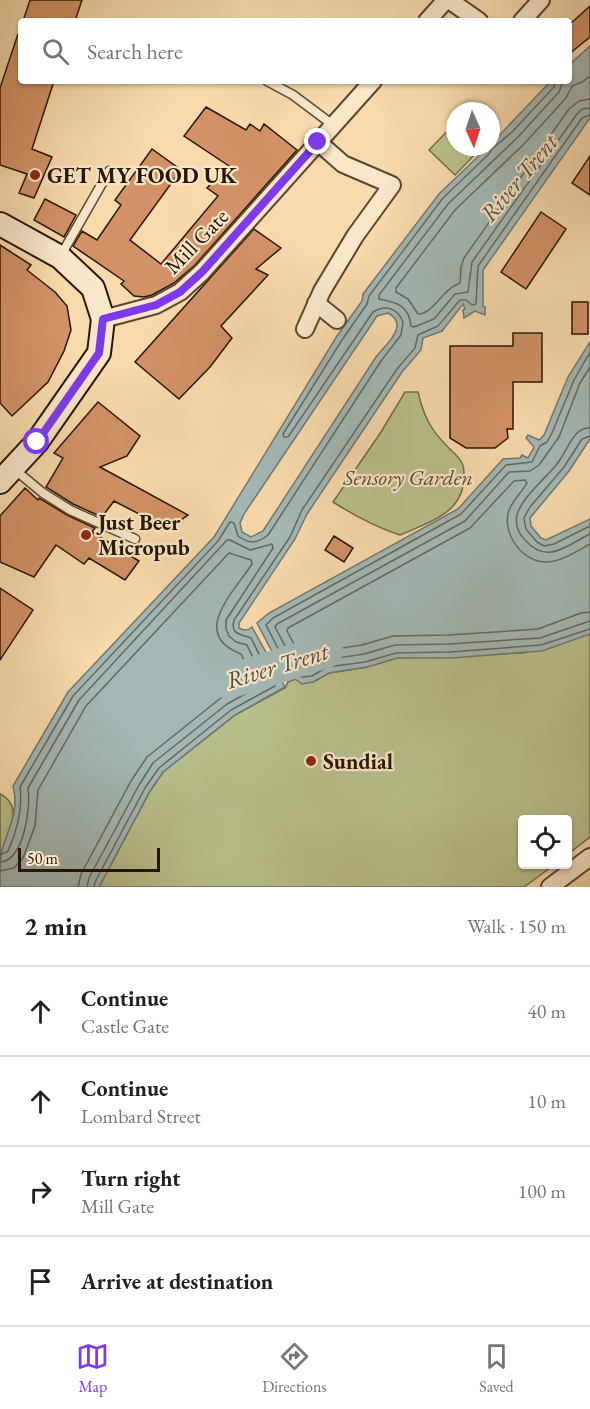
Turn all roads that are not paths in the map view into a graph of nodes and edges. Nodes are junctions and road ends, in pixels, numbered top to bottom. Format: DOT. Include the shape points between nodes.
graph roads {
  1 [pos="448,0"];
  2 [pos="541,0"];
  3 [pos="430,18"];
  4 [pos="475,18"];
  5 [pos="525,18"];
  6 [pos="273,84"];
  7 [pos="370,84"];
  8 [pos="333,125"];
  9 [pos="318,142"];
  10 [pos="109,171"];
  11 [pos="0,224"];
  12 [pos="60,256"];
  13 [pos="316,303"];
  14 [pos="103,319"];
  15 [pos="337,320"];
  16 [pos="304,329"];
  17 [pos="7,475"];
  18 [pos="135,539"];
  19 [pos="590,857"];
  20 [pos="550,887"];
  1 -- 3 [label="street"];
  1 -- 4 [label="street"];
  2 -- 5 [label="street"];
  6 -- 8 [label="lane"];
  7 -- 8 [label="street, Mill Gate"];
  8 -- 9 [label="street, Mill Gate"];
  9 -- 13 [label="street" via="343,165 392,185 355,236"];
  9 -- 14 [label="street, Mill Gate" via="180,292 156,305"];
  10 -- 12 [label="lane"];
  11 -- 12 [label="main road"];
  12 -- 14 [label="main road" via="93,288"];
  13 -- 15 [label="street"];
  13 -- 16 [label="street"];
  14 -- 17 [label="main road" via="99,353 37,442"];
  17 -- 18 [label="lane" via="70,510"];
  19 -- 20 [label="street"];
}
